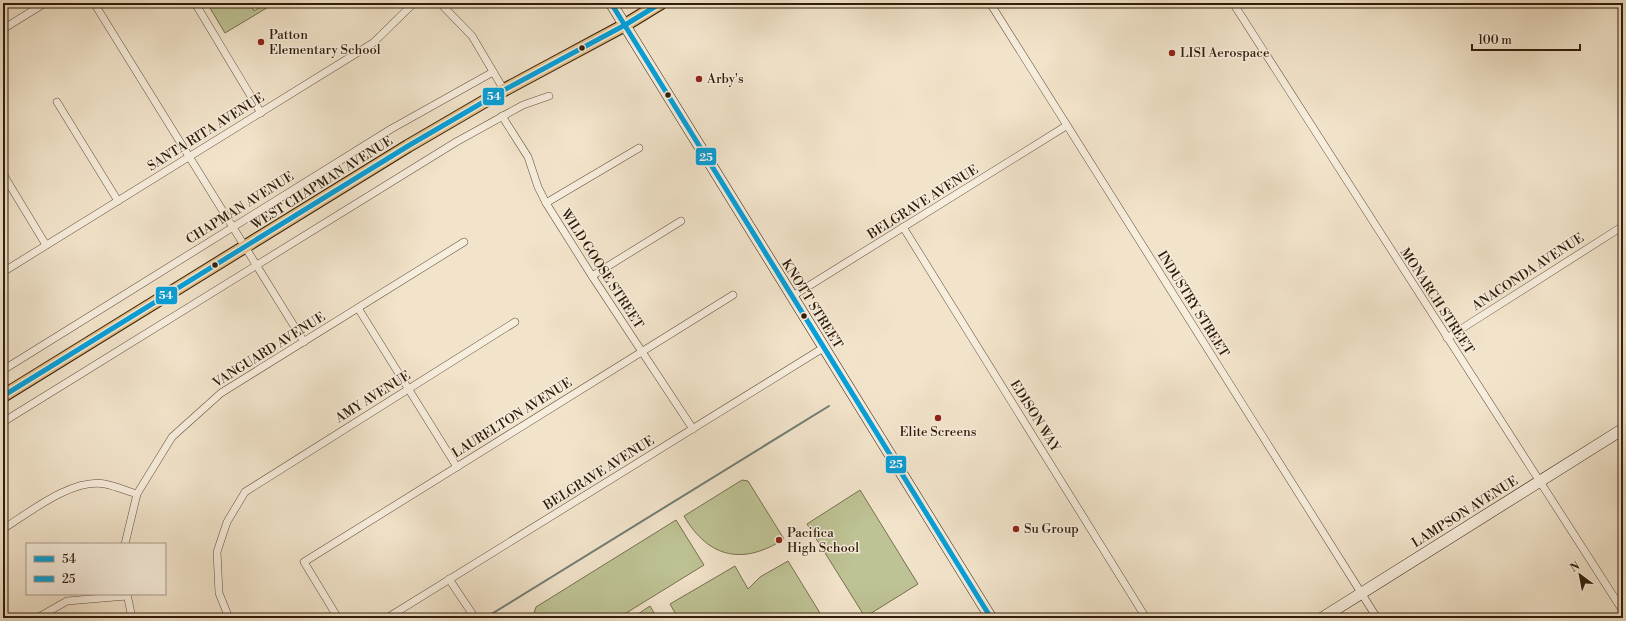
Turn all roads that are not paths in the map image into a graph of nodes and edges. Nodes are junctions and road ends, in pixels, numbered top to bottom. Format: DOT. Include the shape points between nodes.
graph roads {
  1 [pos="45,3"];
  2 [pos="94,3"];
  3 [pos="195,3"];
  4 [pos="414,3"];
  5 [pos="440,3"];
  6 [pos="611,3"];
  7 [pos="661,3"];
  8 [pos="990,3"];
  9 [pos="1233,3"];
  10 [pos="625,26"];
  11 [pos="3,29"];
  12 [pos="493,72"];
  13 [pos="504,90"];
  14 [pos="549,96"];
  15 [pos="57,102"];
  16 [pos="261,113"];
  17 [pos="502,116"];
  18 [pos="1066,126"];
  19 [pos="639,148"];
  20 [pos="189,157"];
  21 [pos="3,174"];
  22 [pos="118,201"];
  23 [pos="546,203"];
  24 [pos="681,221"];
  25 [pos="1623,226"];
  26 [pos="233,227"];
  27 [pos="903,227"];
  28 [pos="464,242"];
  29 [pos="46,245"];
  30 [pos="245,247"];
  31 [pos="256,266"];
  32 [pos="3,272"];
  33 [pos="592,276"];
  34 [pos="733,295"];
  35 [pos="791,297"];
  36 [pos="358,308"];
  37 [pos="515,322"];
  38 [pos="1447,338"];
  39 [pos="304,342"];
  40 [pos="823,348"];
  41 [pos="641,352"];
  42 [pos="3,370"];
  43 [pos="408,390"];
  44 [pos="3,396"];
  45 [pos="3,422"];
  46 [pos="693,429"];
  47 [pos="1623,429"];
  48 [pos="456,467"];
  49 [pos="1541,481"];
  50 [pos="137,494"];
  51 [pos="3,529"];
  52 [pos="125,543"];
  53 [pos="449,579"];
  54 [pos="1362,592"];
  55 [pos="127,595"];
  56 [pos="1623,611"];
  57 [pos="475,617"];
  58 [pos="37,618"];
  59 [pos="132,618"];
  60 [pos="229,618"];
  61 [pos="338,618"];
  62 [pos="387,618"];
  63 [pos="991,618"];
  64 [pos="1146,618"];
  65 [pos="1322,618"];
  66 [pos="1377,618"];
  1 -- 11 [label="street"];
  2 -- 20 [label="street"];
  3 -- 16 [label="street"];
  4 -- 16 [label="street, SANTA RITA AVENUE" via="373,43"];
  5 -- 12 [label="street" via="472,36"];
  6 -- 10 [label="main road, KNOTT STREET"];
  7 -- 10 [label="main road, WEST CHAPMAN AVENUE"];
  8 -- 18 [label="street, INDUSTRY STREET"];
  9 -- 38 [label="street, MONARCH STREET"];
  10 -- 13 [label="main road, WEST CHAPMAN AVENUE"];
  10 -- 35 [label="main road, KNOTT STREET"];
  12 -- 13 [label="street"];
  12 -- 26 [label="street, CHAPMAN AVENUE" via="391,129"];
  13 -- 30 [label="main road, WEST CHAPMAN AVENUE"];
  14 -- 17 [label="street"];
  15 -- 22 [label="street"];
  16 -- 20 [label="street, SANTA RITA AVENUE"];
  17 -- 23 [label="street, WILD GOOSE STREET" via="528,157"];
  17 -- 31 [label="street"];
  18 -- 27 [label="street, BELGRAVE AVENUE"];
  18 -- 54 [label="street, INDUSTRY STREET"];
  19 -- 23 [label="street"];
  20 -- 22 [label="street, SANTA RITA AVENUE"];
  20 -- 26 [label="street"];
  21 -- 29 [label="street"];
  22 -- 29 [label="street, SANTA RITA AVENUE"];
  23 -- 33 [label="street, WILD GOOSE STREET"];
  24 -- 33 [label="street"];
  25 -- 38 [label="street, ANACONDA AVENUE"];
  26 -- 30 [label="street"];
  26 -- 42 [label="street, CHAPMAN AVENUE"];
  27 -- 35 [label="street, BELGRAVE AVENUE"];
  27 -- 64 [label="street, EDISON WAY"];
  28 -- 36 [label="street, VANGUARD AVENUE"];
  29 -- 32 [label="street, SANTA RITA AVENUE"];
  30 -- 31 [label="street"];
  30 -- 44 [label="main road, WEST CHAPMAN AVENUE"];
  31 -- 39 [label="street"];
  31 -- 45 [label="street"];
  33 -- 41 [label="street, WILD GOOSE STREET"];
  34 -- 41 [label="street, LAURELTON AVENUE"];
  35 -- 40 [label="main road, KNOTT STREET"];
  36 -- 39 [label="street, VANGUARD AVENUE"];
  36 -- 43 [label="street"];
  37 -- 43 [label="street, AMY AVENUE"];
  38 -- 49 [label="street, MONARCH STREET"];
  39 -- 50 [label="street, VANGUARD AVENUE" via="221,393 172,436"];
  40 -- 46 [label="street, BELGRAVE AVENUE"];
  40 -- 63 [label="main road, KNOTT STREET"];
  41 -- 46 [label="street, WILD GOOSE STREET"];
  41 -- 48 [label="street, LAURELTON AVENUE"];
  43 -- 48 [label="street"];
  43 -- 60 [label="street, AMY AVENUE" via="244,492 227,522 217,552 219,593"];
  46 -- 53 [label="street, BELGRAVE AVENUE"];
  47 -- 49 [label="main road, LAMPSON AVENUE"];
  48 -- 61 [label="street, LAURELTON AVENUE" via="304,562"];
  49 -- 54 [label="main road, LAMPSON AVENUE"];
  49 -- 56 [label="street, MONARCH STREET"];
  50 -- 51 [label="street" via="104,484 84,484 65,490"];
  50 -- 52 [label="street, VANGUARD AVENUE"];
  53 -- 57 [label="street"];
  53 -- 62 [label="street, BELGRAVE AVENUE"];
  54 -- 65 [label="main road, LAMPSON AVENUE"];
  54 -- 66 [label="street, INDUSTRY STREET"];
  55 -- 58 [label="street" via="67,601"];
  55 -- 59 [label="street"];
}
